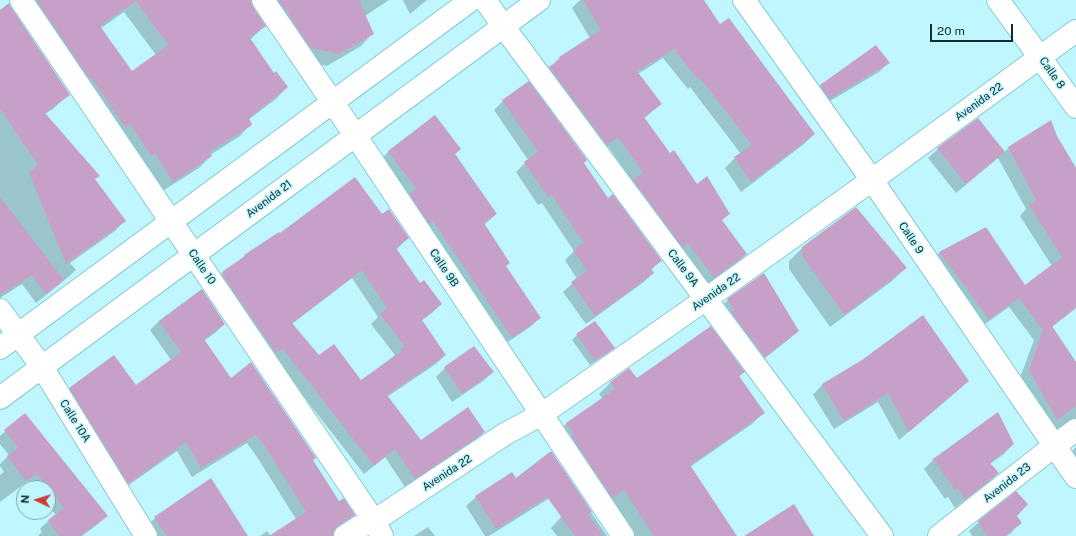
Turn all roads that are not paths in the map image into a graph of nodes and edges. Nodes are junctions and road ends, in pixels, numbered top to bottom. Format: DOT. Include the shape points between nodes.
graph roads {
  1 [pos="21,0"];
  2 [pos="263,0"];
  3 [pos="471,0"];
  4 [pos="485,0"];
  5 [pos="539,0"];
  6 [pos="744,0"];
  7 [pos="998,0"];
  8 [pos="503,26"];
  9 [pos="1076,31"];
  10 [pos="1041,57"];
  11 [pos="333,102"];
  12 [pos="1076,107"];
  13 [pos="355,135"];
  14 [pos="872,180"];
  15 [pos="171,222"];
  16 [pos="194,255"];
  17 [pos="706,299"];
  18 [pos="0,310"];
  19 [pos="18,335"];
  20 [pos="0,348"];
  21 [pos="42,367"];
  22 [pos="0,398"];
  23 [pos="542,414"];
  24 [pos="1076,430"];
  25 [pos="1054,446"];
  26 [pos="1076,477"];
  27 [pos="378,528"];
  28 [pos="146,536"];
  29 [pos="345,536"];
  30 [pos="623,536"];
  31 [pos="882,536"];
  32 [pos="939,536"];
  1 -- 15 [label="street, Calle 10"];
  2 -- 11 [label="street, Calle 9B"];
  3 -- 11 [label="street"];
  4 -- 8 [label="street, Calle 9A"];
  5 -- 8 [label="street, Avenida 21"];
  6 -- 14 [label="street, Calle 9"];
  7 -- 10 [label="street, Calle 8"];
  8 -- 13 [label="street, Avenida 21"];
  8 -- 17 [label="street, Calle 9A"];
  9 -- 10 [label="street, Avenida 22"];
  10 -- 12 [label="street, Calle 8"];
  10 -- 14 [label="street, Avenida 22"];
  11 -- 13 [label="street, Calle 9B"];
  11 -- 15 [label="street"];
  13 -- 16 [label="street, Avenida 21"];
  13 -- 23 [label="street, Calle 9B"];
  14 -- 17 [label="street, Avenida 22"];
  14 -- 25 [label="street, Calle 9"];
  15 -- 16 [label="street, Calle 10"];
  15 -- 19 [label="street"];
  16 -- 21 [label="street, Avenida 21"];
  16 -- 27 [label="street, Calle 10"];
  17 -- 23 [label="street, Avenida 22"];
  17 -- 31 [label="street, Calle 9A"];
  18 -- 19 [label="street, Calle 10A"];
  19 -- 20 [label="street"];
  19 -- 21 [label="street, Calle 10A"];
  21 -- 22 [label="street, Avenida 21"];
  21 -- 28 [label="street, Calle 10A"];
  23 -- 27 [label="street, Avenida 22" via="505,434"];
  23 -- 30 [label="street, Calle 9B"];
  24 -- 25 [label="street, Avenida 23"];
  25 -- 26 [label="street, Calle 9"];
  25 -- 32 [label="street, Avenida 23"];
  27 -- 29 [label="street, Avenida 22" via="359,527"];
}
